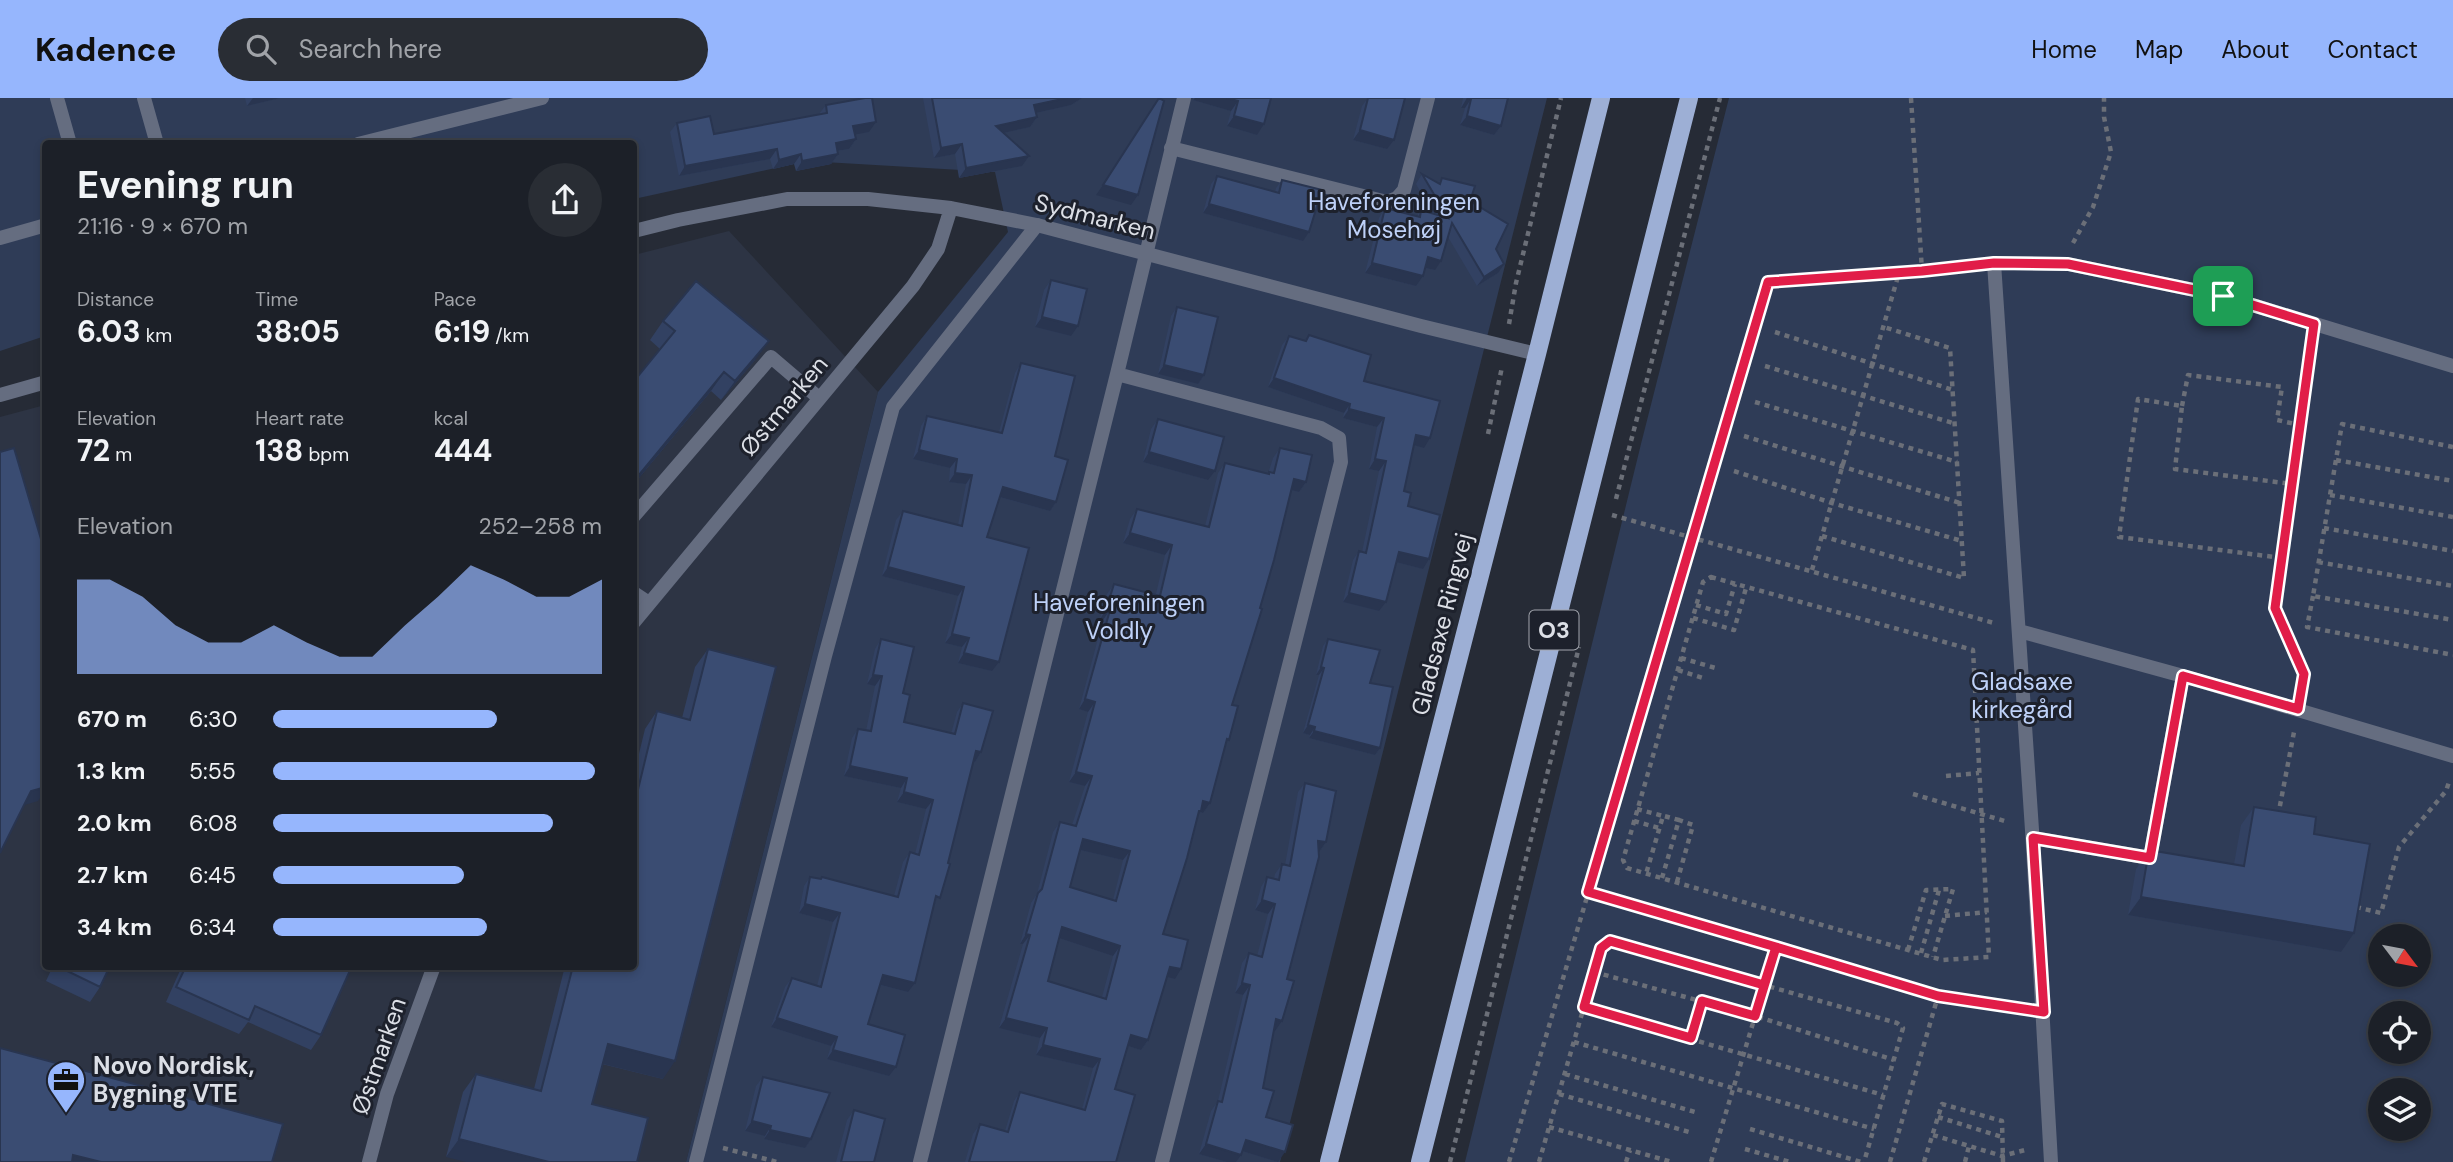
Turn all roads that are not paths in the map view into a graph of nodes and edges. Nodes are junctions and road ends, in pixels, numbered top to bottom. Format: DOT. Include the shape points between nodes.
graph roads {
  1 [pos="57,98"];
  2 [pos="144,98"];
  3 [pos="542,98"];
  4 [pos="1184,98"];
  5 [pos="1428,98"];
  6 [pos="1601,98"];
  7 [pos="1689,98"];
  8 [pos="69,140"];
  9 [pos="156,140"];
  10 [pos="374,140"];
  11 [pos="1171,148"];
  12 [pos="951,208"];
  13 [pos="1037,225"];
  14 [pos="42,226"];
  15 [pos="637,230"];
  16 [pos="0,238"];
  17 [pos="1145,253"];
  18 [pos="1537,354"];
  19 [pos="2453,366"];
  20 [pos="1117,374"];
  21 [pos="42,383"];
  22 [pos="0,395"];
  23 [pos="819,398"];
  24 [pos="637,513"];
  25 [pos="637,595"];
  26 [pos="649,603"];
  27 [pos="637,618"];
  28 [pos="2019,631"];
  29 [pos="2183,676"];
  30 [pos="2453,756"];
  31 [pos="2033,834"];
  32 [pos="2150,858"];
  33 [pos="2176,862"];
  34 [pos="433,970"];
  35 [pos="369,1162"];
  36 [pos="696,1162"];
  37 [pos="920,1162"];
  38 [pos="1162,1162"];
  39 [pos="1329,1162"];
  40 [pos="1420,1162"];
  41 [pos="2051,1162"];
  1 -- 8 [label="street"];
  2 -- 9 [label="street"];
  3 -- 10 [label="street"];
  4 -- 11 [label="street"];
  5 -- 11 [label="street" via="1404,190 1387,202"];
  6 -- 18 [label="main road, Gladsaxe Ringvej"];
  7 -- 40 [label="main road, O3"];
  11 -- 17 [label="street"];
  12 -- 13 [label="street, Sydmarken"];
  12 -- 15 [label="street, Sydmarken" via="788,199"];
  12 -- 23 [label="street, Østmarken" via="937,249 913,286"];
  13 -- 17 [label="street, Sydmarken"];
  13 -- 36 [label="street" via="893,407"];
  14 -- 16 [label="street"];
  17 -- 18 [label="street, Sydmarken"];
  17 -- 20 [label="street"];
  18 -- 39 [label="main road, Gladsaxe Ringvej"];
  19 -- 28 [label="street" via="2223,296 2068,264 1994,263"];
  20 -- 37 [label="street"];
  20 -- 38 [label="street" via="1321,428 1339,438 1341,461"];
  21 -- 22 [label="street"];
  23 -- 24 [label="street" via="771,357"];
  23 -- 26 [label="street, Østmarken"];
  25 -- 26 [label="street"];
  26 -- 27 [label="street, Østmarken"];
  28 -- 29 [label="street"];
  28 -- 31 [label="street"];
  29 -- 30 [label="street"];
  29 -- 32 [label="street"];
  31 -- 32 [label="street"];
  31 -- 41 [label="street"];
  32 -- 33 [label="street"];
  34 -- 35 [label="street, Østmarken" via="387,1094"];
}
